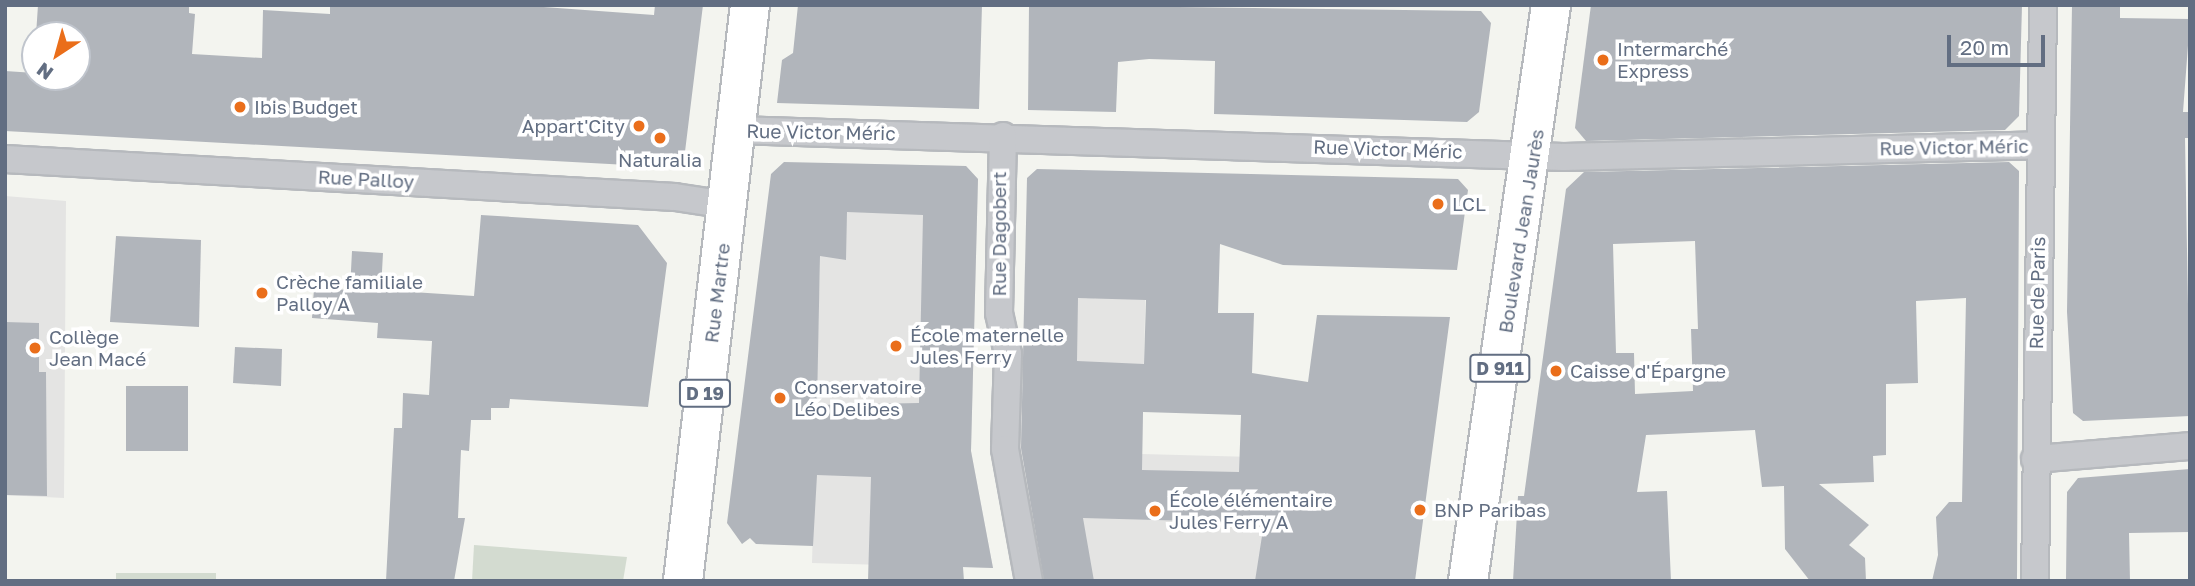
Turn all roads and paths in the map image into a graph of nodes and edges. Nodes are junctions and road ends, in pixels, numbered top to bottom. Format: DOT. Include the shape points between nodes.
graph roads {
  1 [pos="750,5"];
  2 [pos="1551,5"];
  3 [pos="2043,5"];
  4 [pos="736,130"];
  5 [pos="1003,136"];
  6 [pos="2039,145"];
  7 [pos="1533,155"];
  8 [pos="5,159"];
  9 [pos="727,205"];
  10 [pos="2190,446"];
  11 [pos="2035,459"];
  12 [pos="683,581"];
  13 [pos="1029,581"];
  14 [pos="1468,581"];
  15 [pos="2035,581"];
  1 -- 4 [label="main road, Rue Martre / D 19"];
  2 -- 7 [label="main road, Boulevard Jean Jaurès / D 911"];
  3 -- 6 [label="street, Rue de Paris"];
  4 -- 5 [label="street, Rue Victor Méric"];
  4 -- 9 [label="main road, Rue Martre / D 19"];
  5 -- 7 [label="street, Rue Victor Méric"];
  5 -- 13 [label="street, Rue Dagobert" via="999,313 1008,354 1004,449"];
  6 -- 7 [label="street, Rue Victor Méric"];
  6 -- 11 [label="street, Rue de Paris"];
  7 -- 14 [label="main road, Boulevard Jean Jaurès / D 911"];
  8 -- 9 [label="street, Rue Palloy" via="676,197"];
  9 -- 12 [label="main road, Rue Martre / D 19"];
  10 -- 11 [label="street"];
  11 -- 15 [label="street, Rue de Paris"];
}
